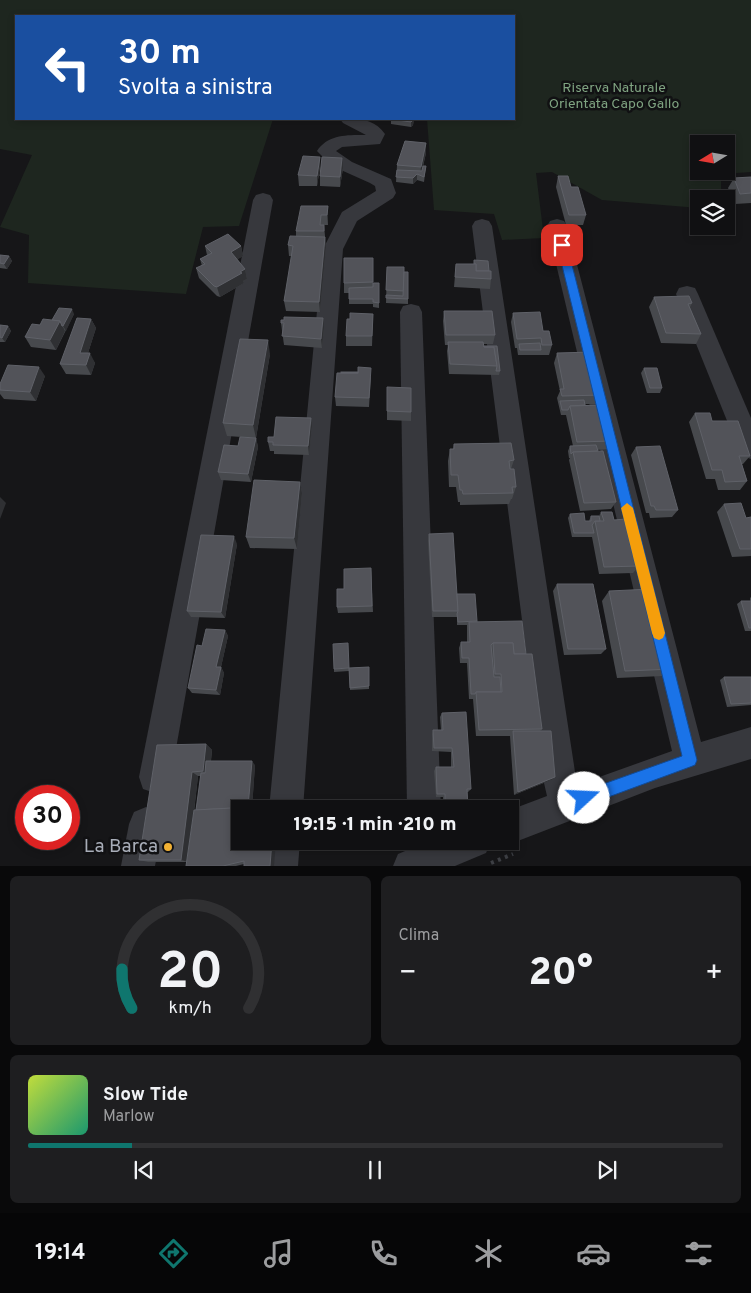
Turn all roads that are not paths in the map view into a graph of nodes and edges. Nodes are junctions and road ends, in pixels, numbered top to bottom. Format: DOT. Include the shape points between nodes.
graph roads {
  1 [pos="351,120"];
  2 [pos="263,200"];
  3 [pos="482,226"];
  4 [pos="557,226"];
  5 [pos="687,294"];
  6 [pos="411,312"];
  7 [pos="751,448"];
  8 [pos="751,743"];
  9 [pos="690,760"];
  10 [pos="287,800"];
  11 [pos="424,800"];
  12 [pos="566,805"];
  13 [pos="519,823"];
  14 [pos="282,850"];
  15 [pos="439,850"];
  16 [pos="420,855"];
  17 [pos="138,866"];
  18 [pos="281,866"];
  1 -- 10 [label="street" via="370,128 376,134 373,140 340,142 326,151 342,164 376,177 384,183 386,193 349,217 332,249"];
  2 -- 17 [label="street"];
  3 -- 12 [label="street" via="557,770"];
  4 -- 9 [label="street"];
  5 -- 7 [label="street"];
  6 -- 11 [label="street"];
  8 -- 9 [label="street"];
  9 -- 12 [label="street"];
  12 -- 13 [label="street"];
  14 -- 18 [label="street"];
  15 -- 16 [label="street"];
}
